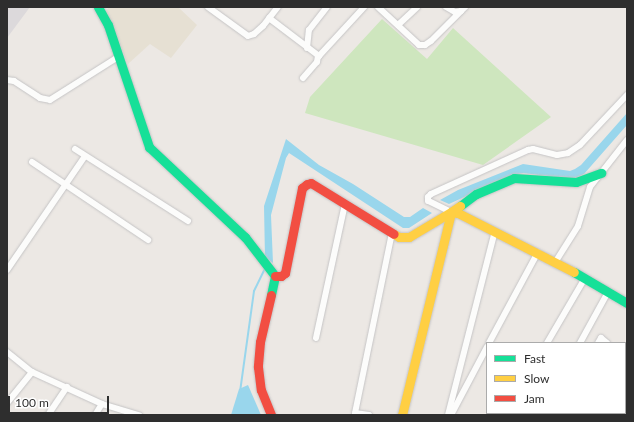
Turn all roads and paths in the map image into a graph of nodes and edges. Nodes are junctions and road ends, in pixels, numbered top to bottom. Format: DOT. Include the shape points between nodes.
graph roads {
  1 [pos="98,7"];
  2 [pos="208,7"];
  3 [pos="278,7"];
  4 [pos="328,7"];
  5 [pos="364,7"];
  6 [pos="378,7"];
  7 [pos="417,7"];
  8 [pos="446,7"];
  9 [pos="463,9"];
  10 [pos="270,18"];
  11 [pos="398,25"];
  12 [pos="307,48"];
  13 [pos="318,56"];
  14 [pos="118,57"];
  15 [pos="303,78"];
  16 [pos="7,80"];
  17 [pos="627,95"];
  18 [pos="627,140"];
  19 [pos="75,150"];
  20 [pos="86,156"];
  21 [pos="32,162"];
  22 [pos="601,173"];
  23 [pos="66,185"];
  24 [pos="345,204"];
  25 [pos="451,212"];
  26 [pos="188,221"];
  27 [pos="495,231"];
  28 [pos="392,233"];
  29 [pos="148,240"];
  30 [pos="538,252"];
  31 [pos="556,261"];
  32 [pos="7,270"];
  33 [pos="273,272"];
  34 [pos="585,278"];
  35 [pos="608,292"];
  36 [pos="627,303"];
  37 [pos="316,338"];
  38 [pos="490,342"];
  39 [pos="548,342"];
  40 [pos="581,342"];
  41 [pos="598,342"];
  42 [pos="606,342"];
  43 [pos="486,349"];
  44 [pos="7,352"];
  45 [pos="32,372"];
  46 [pos="67,387"];
  47 [pos="7,403"];
  48 [pos="102,404"];
  49 [pos="48,415"];
  50 [pos="95,415"];
  51 [pos="137,415"];
  52 [pos="271,415"];
  53 [pos="369,415"];
  54 [pos="402,415"];
  55 [pos="449,415"];
  1 -- 14 [label="street" via="108,25"];
  2 -- 10 [label="street" via="248,36 254,34"];
  3 -- 10 [label="street"];
  4 -- 12 [label="street" via="309,30"];
  5 -- 13 [label="street" via="321,56"];
  6 -- 11 [label="street"];
  7 -- 11 [label="street"];
  8 -- 9 [label="street" via="455,12"];
  9 -- 11 [label="street" via="425,45 419,45"];
  10 -- 12 [label="street"];
  12 -- 13 [label="street"];
  13 -- 15 [label="street" via="317,62"];
  14 -- 16 [label="street" via="50,100 40,98 14,81"];
  14 -- 33 [label="street" via="150,147 245,237"];
  17 -- 25 [label="street" via="580,145 568,153 557,155 528,150 428,197 428,201"];
  18 -- 22 [label="street"];
  19 -- 20 [label="street"];
  20 -- 23 [label="street"];
  20 -- 26 [label="street"];
  21 -- 23 [label="street"];
  22 -- 25 [label="street" via="576,182 514,178 476,194"];
  22 -- 31 [label="street" via="590,187 578,226"];
  23 -- 29 [label="street"];
  23 -- 32 [label="street"];
  24 -- 28 [label="street"];
  24 -- 33 [label="street" via="314,183 308,182 304,185 285,273 281,276"];
  24 -- 37 [label="street"];
  25 -- 27 [label="street"];
  25 -- 28 [label="street" via="408,237 399,237"];
  25 -- 54 [label="street"];
  27 -- 30 [label="street"];
  27 -- 55 [label="street"];
  28 -- 53 [label="street" via="355,413"];
  30 -- 31 [label="street"];
  30 -- 38 [label="street"];
  31 -- 34 [label="street"];
  33 -- 52 [label="street" via="258,366 261,390"];
  34 -- 35 [label="street"];
  34 -- 39 [label="street"];
  35 -- 36 [label="street"];
  35 -- 40 [label="street"];
  41 -- 42 [label="street" via="600,338"];
  43 -- 55 [label="street"];
  44 -- 45 [label="street"];
  45 -- 46 [label="street"];
  45 -- 47 [label="street"];
  46 -- 48 [label="street"];
  46 -- 49 [label="street"];
  48 -- 50 [label="street"];
  48 -- 51 [label="street"];
}
